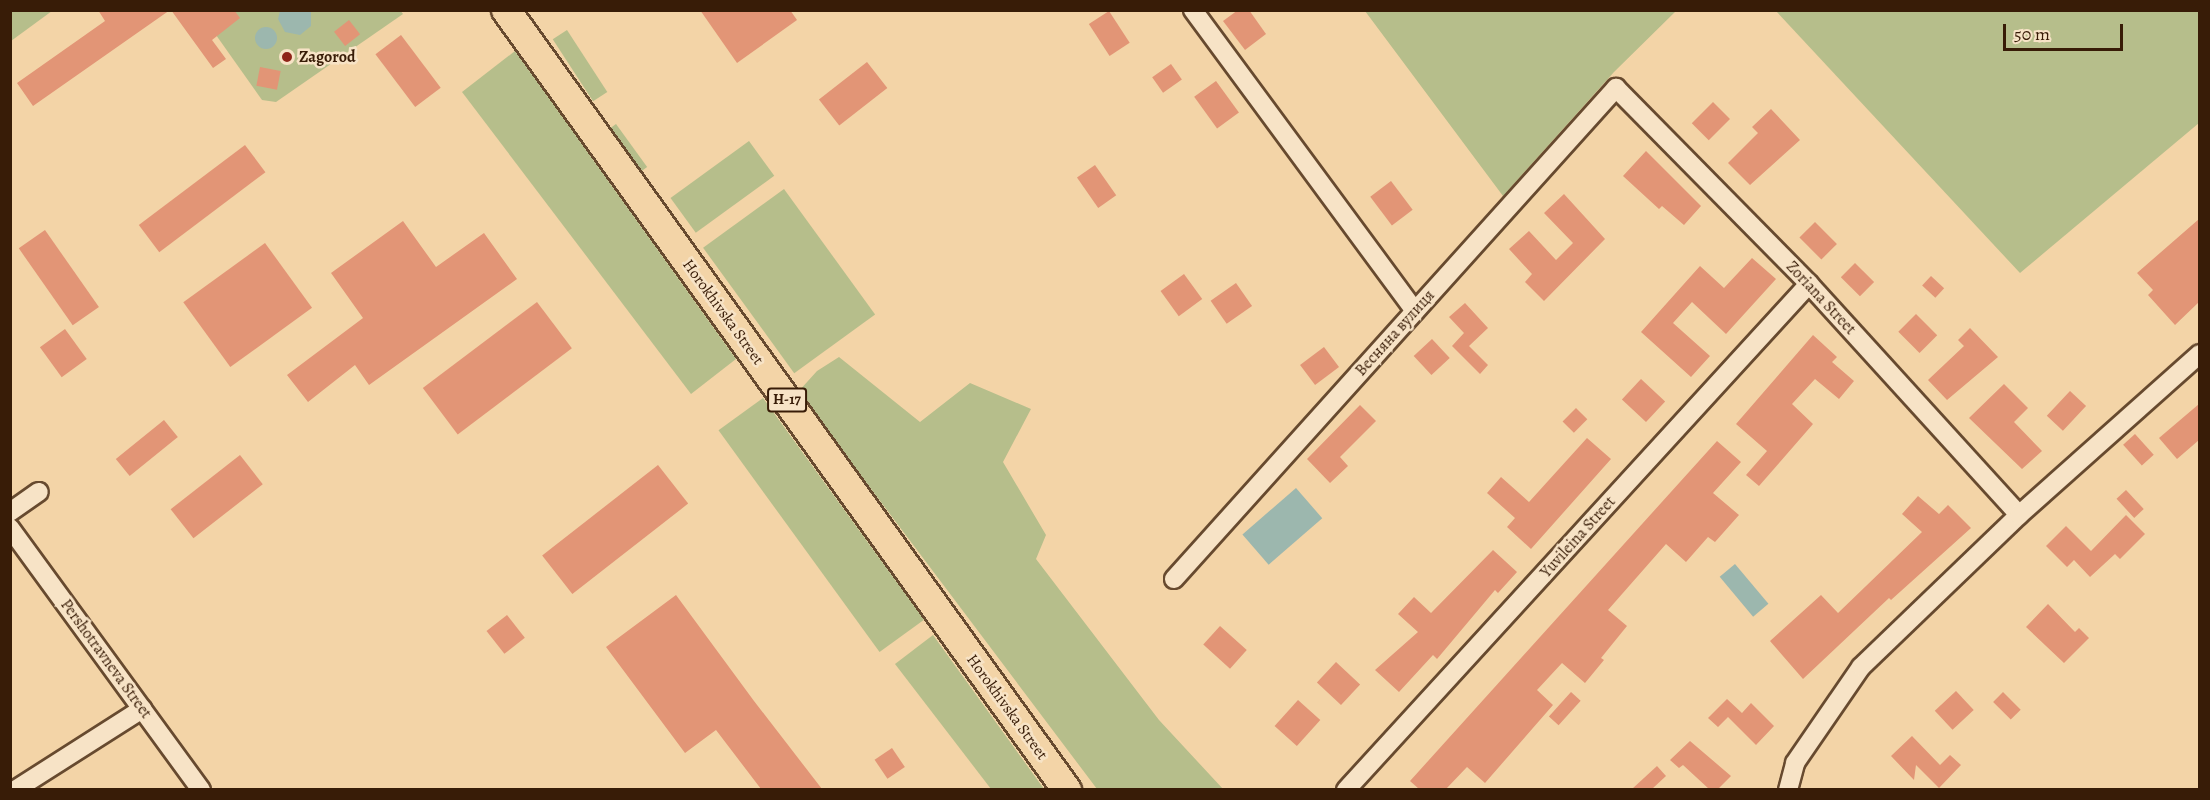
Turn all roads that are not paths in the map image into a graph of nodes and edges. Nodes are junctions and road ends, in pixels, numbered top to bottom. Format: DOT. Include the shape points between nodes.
graph roads {
  1 [pos="506,10"];
  2 [pos="1193,10"];
  3 [pos="1616,88"];
  4 [pos="1809,284"];
  5 [pos="1415,311"];
  6 [pos="2199,354"];
  7 [pos="39,492"];
  8 [pos="10,512"];
  9 [pos="2019,515"];
  10 [pos="10,528"];
  11 [pos="1174,579"];
  12 [pos="142,709"];
  13 [pos="15,789"];
  14 [pos="201,789"];
  15 [pos="1067,789"];
  16 [pos="1347,789"];
  17 [pos="1788,789"];
  1 -- 15 [label="main road, Horokhivska Street / Н-17"];
  2 -- 5 [label="street"];
  3 -- 4 [label="street, Zoriana Street"];
  3 -- 5 [label="street, Весняна вулиця"];
  4 -- 9 [label="street, Zoriana Street"];
  4 -- 16 [label="street, Yuvileina Street"];
  5 -- 11 [label="street, Весняна вулиця"];
  6 -- 9 [label="street"];
  7 -- 8 [label="street"];
  9 -- 17 [label="street" via="1861,667 1795,762"];
  10 -- 12 [label="street, Pershotravneva Street"];
  12 -- 13 [label="street"];
  12 -- 14 [label="street, Pershotravneva Street"];
}
